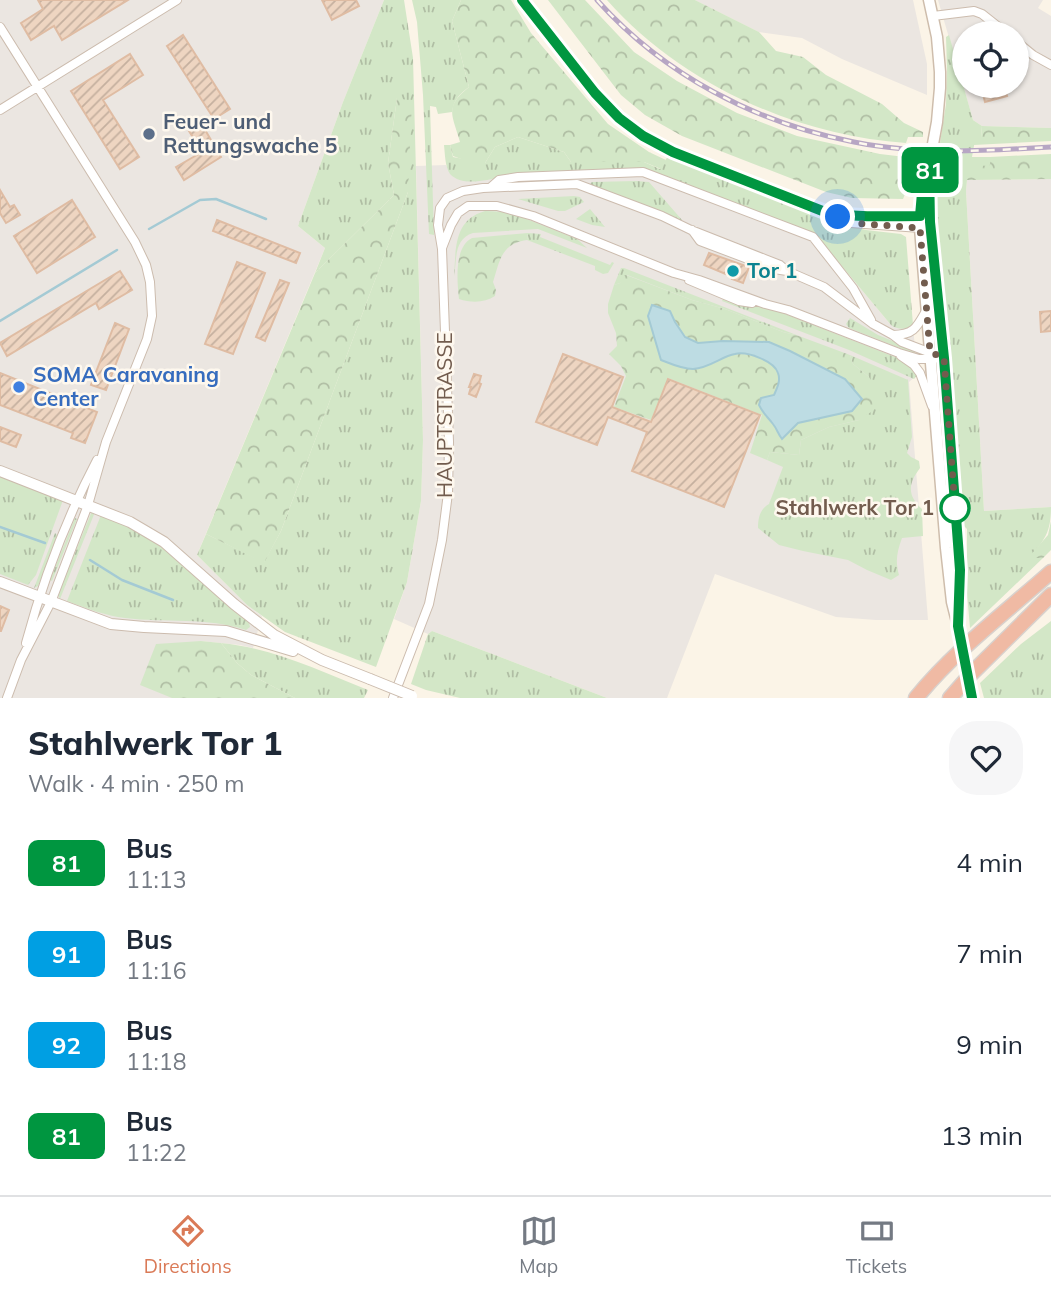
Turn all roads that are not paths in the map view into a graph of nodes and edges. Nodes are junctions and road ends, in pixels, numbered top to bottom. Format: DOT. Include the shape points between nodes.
graph roads {
  1 [pos="177,0"];
  2 [pos="522,0"];
  3 [pos="929,0"];
  4 [pos="933,16"];
  5 [pos="991,21"];
  6 [pos="0,27"];
  7 [pos="1029,52"];
  8 [pos="1051,65"];
  9 [pos="38,87"];
  10 [pos="0,110"];
  11 [pos="590,175"];
  12 [pos="577,184"];
  13 [pos="491,187"];
  14 [pos="923,222"];
  15 [pos="442,249"];
  16 [pos="926,311"];
  17 [pos="873,324"];
  18 [pos="893,335"];
  19 [pos="900,353"];
  20 [pos="930,356"];
  21 [pos="944,358"];
  22 [pos="934,410"];
  23 [pos="106,442"];
  24 [pos="0,471"];
  25 [pos="76,500"];
  26 [pos="88,505"];
  27 [pos="1051,572"];
  28 [pos="0,582"];
  29 [pos="1051,596"];
  30 [pos="38,597"];
  31 [pos="51,602"];
  32 [pos="958,626"];
  33 [pos="21,660"];
  34 [pos="322,660"];
  35 [pos="415,697"];
  36 [pos="7,698"];
  37 [pos="393,698"];
  38 [pos="916,698"];
  39 [pos="950,698"];
  40 [pos="972,698"];
  1 -- 9 [label="street"];
  2 -- 14 [label="street" via="595,93 643,136 825,212"];
  3 -- 4 [label="main road"];
  4 -- 5 [label="street" via="974,12"];
  4 -- 14 [label="main road" via="940,72 938,112 922,193"];
  6 -- 9 [label="street"];
  7 -- 8 [label="street"];
  9 -- 10 [label="street"];
  9 -- 23 [label="street" via="135,242 150,282 152,316 147,339"];
  11 -- 12 [label="street"];
  11 -- 13 [label="street" via="518,177 499,180"];
  11 -- 17 [label="street" via="643,172 813,237 853,288"];
  12 -- 13 [label="street"];
  12 -- 17 [label="street" via="780,265 824,287"];
  13 -- 15 [label="street, HAUPTSTRASSE" via="447,198 438,225"];
  14 -- 16 [label="main road"];
  14 -- 21 [label="main road"];
  15 -- 19 [label="street" via="451,225 468,206 497,206 533,216 739,301 789,310"];
  15 -- 37 [label="street, HAUPTSTRASSE" via="448,493 429,604"];
  16 -- 18 [label="street" via="916,329"];
  16 -- 20 [label="main road"];
  17 -- 18 [label="street"];
  18 -- 20 [label="street"];
  19 -- 20 [label="street" via="919,359"];
  19 -- 22 [label="street" via="920,373"];
  20 -- 21 [label="street"];
  20 -- 22 [label="main road"];
  21 -- 32 [label="main road" via="960,570"];
  22 -- 32 [label="main road" via="951,602"];
  23 -- 25 [label="street"];
  23 -- 26 [label="street"];
  24 -- 25 [label="street"];
  25 -- 26 [label="street"];
  25 -- 30 [label="street"];
  26 -- 31 [label="street"];
  26 -- 34 [label="street" via="164,542 274,635"];
  27 -- 38 [label="highway" via="968,642"];
  28 -- 30 [label="street"];
  29 -- 39 [label="highway"];
  30 -- 31 [label="street"];
  30 -- 33 [label="street"];
  31 -- 33 [label="street"];
  31 -- 34 [label="street" via="111,624 226,631"];
  32 -- 40 [label="main road, bridge"];
  33 -- 36 [label="street"];
  34 -- 35 [label="street, bridge"];
}
